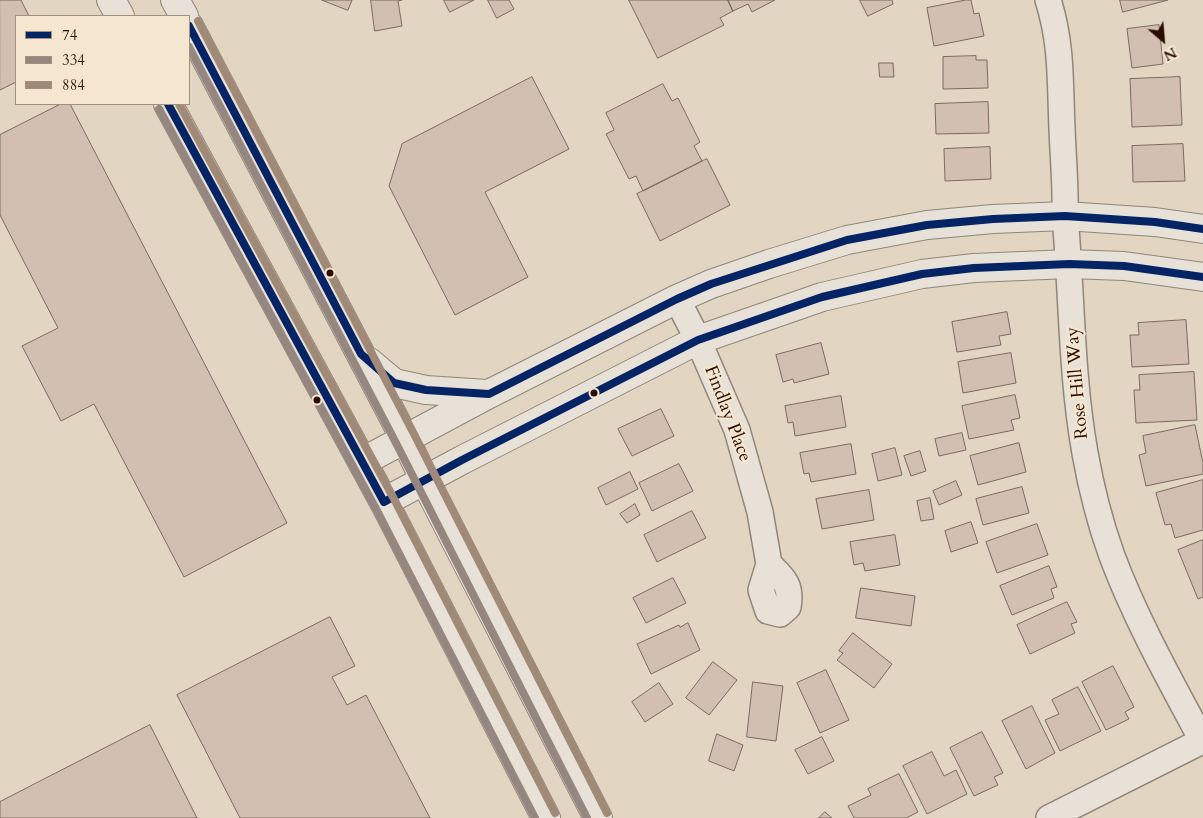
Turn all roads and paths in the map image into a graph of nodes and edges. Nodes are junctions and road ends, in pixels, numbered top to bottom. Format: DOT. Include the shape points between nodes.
graph roads {
  1 [pos="111,0"];
  2 [pos="175,0"];
  3 [pos="1048,0"];
  4 [pos="119,15"];
  5 [pos="183,15"];
  6 [pos="190,28"];
  7 [pos="169,105"];
  8 [pos="1065,216"];
  9 [pos="1203,229"];
  10 [pos="1069,264"];
  11 [pos="1203,277"];
  12 [pos="677,299"];
  13 [pos="698,340"];
  14 [pos="361,354"];
  15 [pos="489,394"];
  16 [pos="405,439"];
  17 [pos="362,462"];
  18 [pos="425,481"];
  19 [pos="384,502"];
  20 [pos="769,564"];
  21 [pos="1203,742"];
  22 [pos="546,818"];
  23 [pos="598,818"];
  24 [pos="1049,818"];
  1 -- 4 [label="street"];
  2 -- 5 [label="street"];
  3 -- 8 [label="street, Rose Hill Way" via="1061,70"];
  6 -- 14 [label="street"];
  7 -- 17 [label="street"];
  8 -- 9 [label="street"];
  8 -- 10 [label="street, Rose Hill Way"];
  8 -- 12 [label="street" via="927,225 847,240 711,284"];
  10 -- 11 [label="street" via="1124,266"];
  10 -- 13 [label="street" via="974,268 914,276 822,296"];
  10 -- 21 [label="street, Rose Hill Way" via="1077,397 1095,498 1128,595"];
  12 -- 13 [label="street, Findlay Place"];
  12 -- 15 [label="street"];
  13 -- 18 [label="street"];
  13 -- 20 [label="street, Findlay Place" via="738,430 760,512"];
  14 -- 15 [label="street" via="394,383 426,390"];
  14 -- 16 [label="street"];
  15 -- 16 [label="street"];
  16 -- 17 [label="street"];
  16 -- 18 [label="street"];
  17 -- 19 [label="street"];
  18 -- 19 [label="street"];
  18 -- 23 [label="street"];
  19 -- 22 [label="street"];
  21 -- 24 [label="street"];
}
